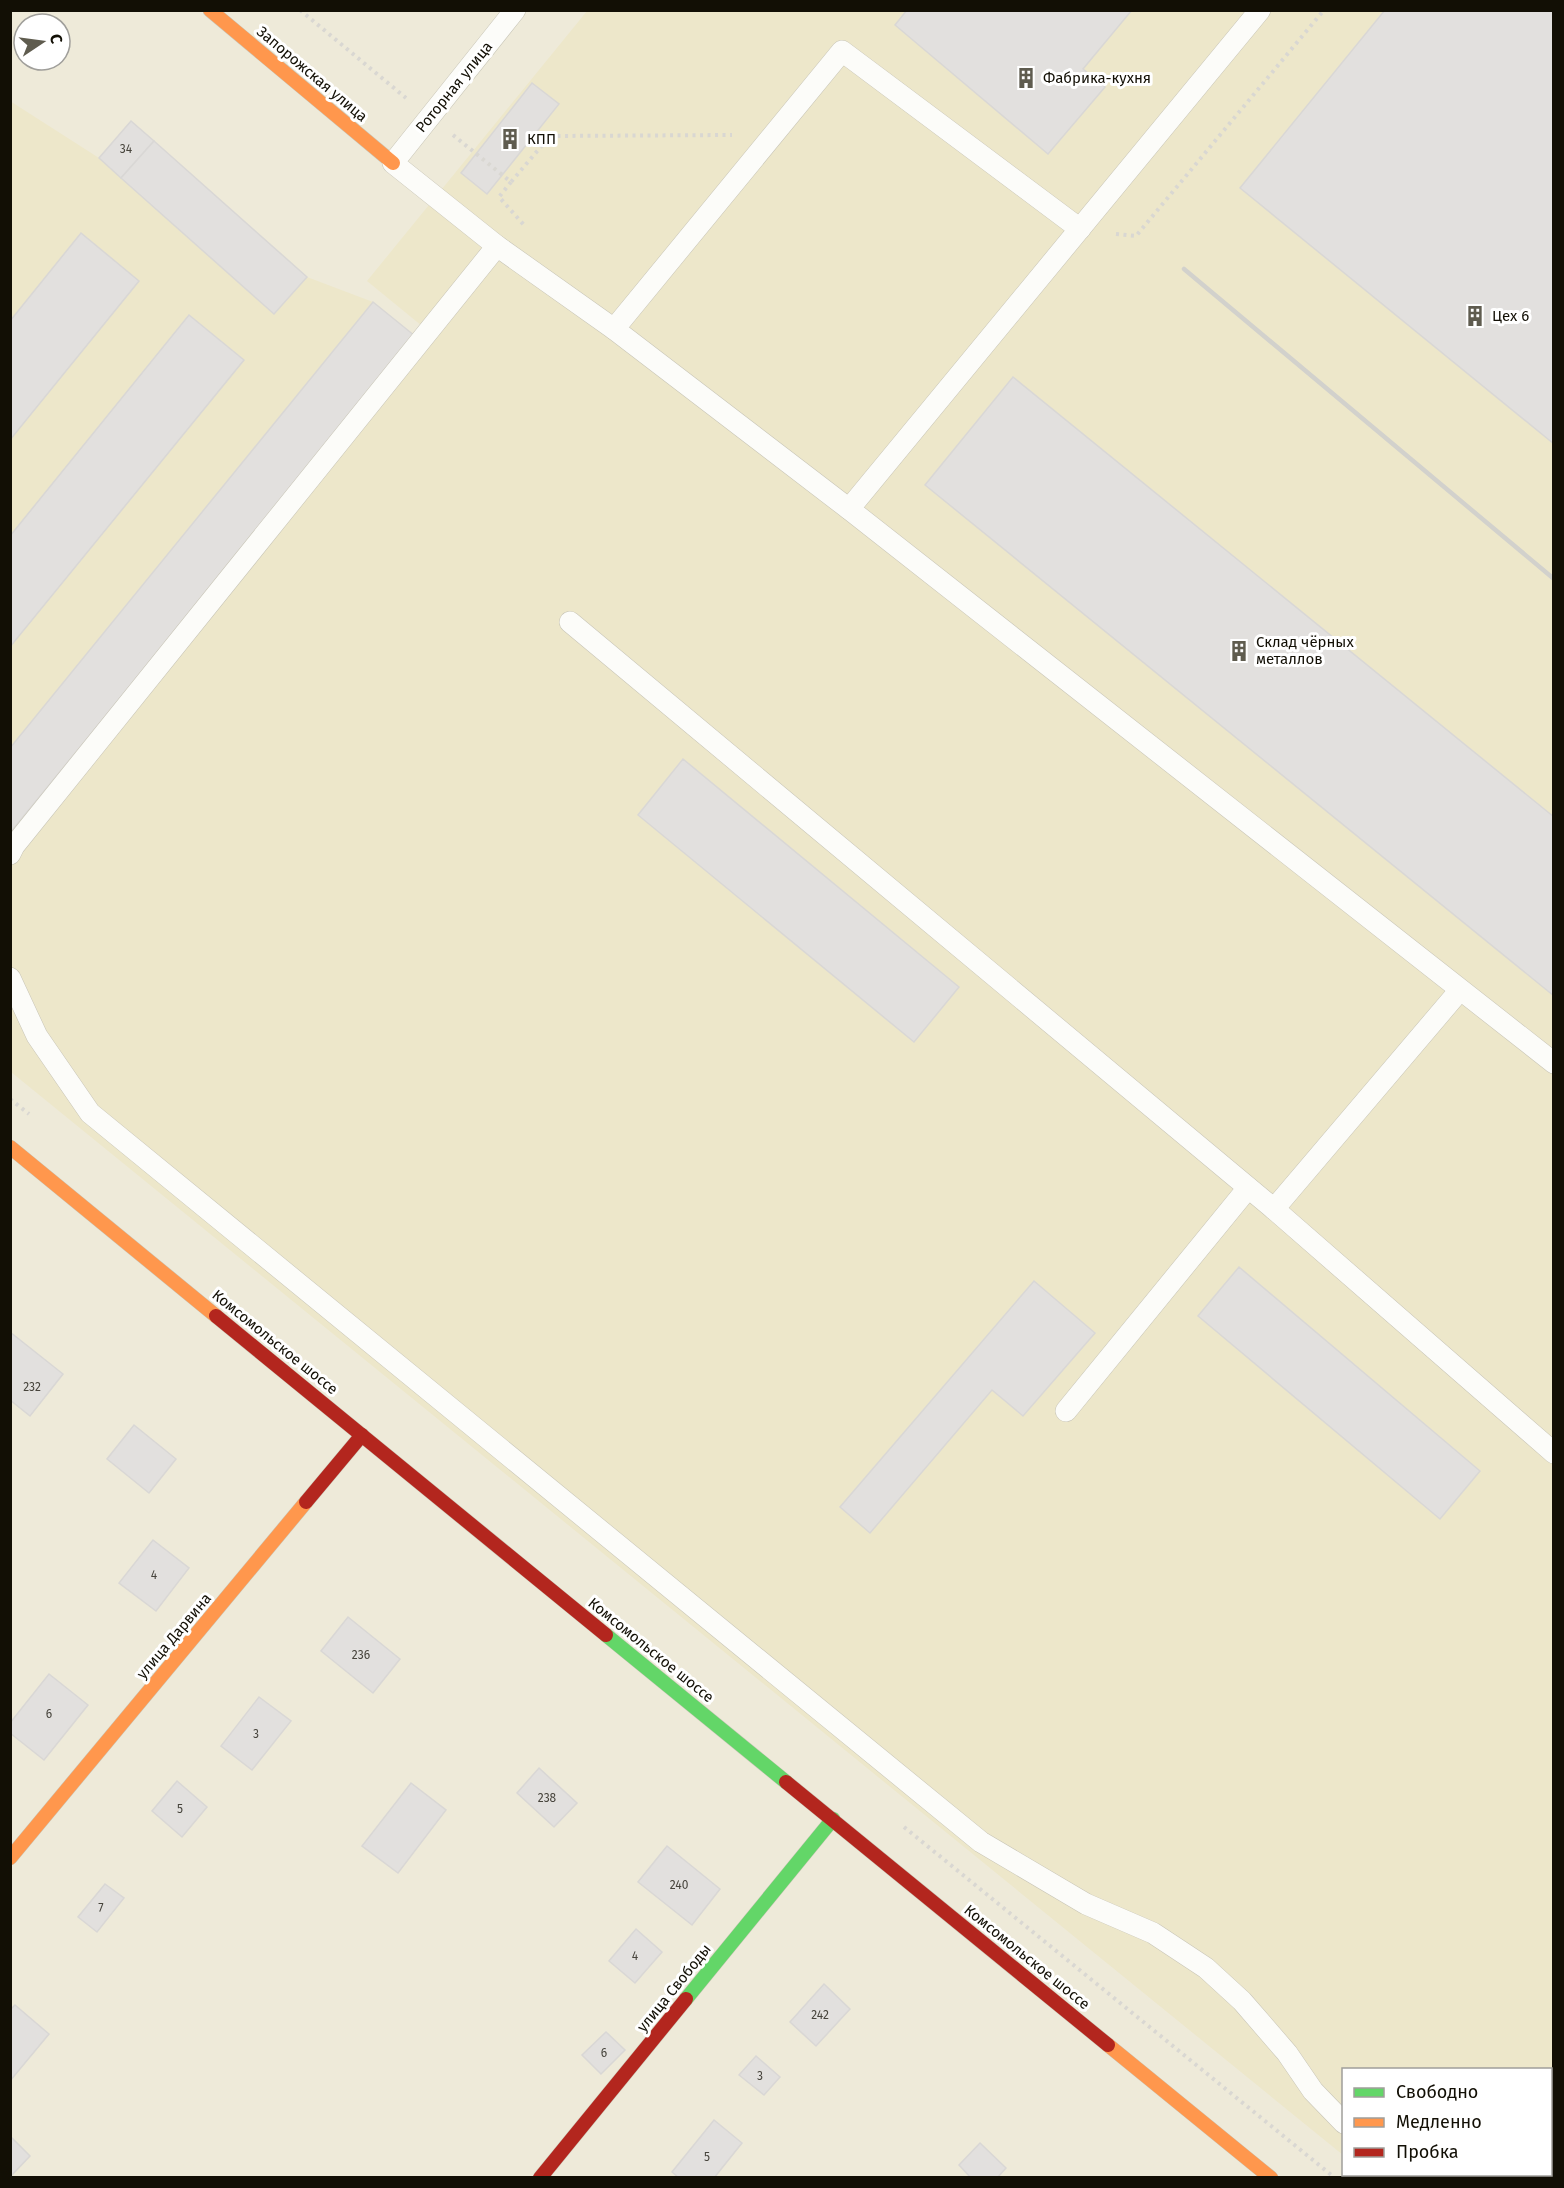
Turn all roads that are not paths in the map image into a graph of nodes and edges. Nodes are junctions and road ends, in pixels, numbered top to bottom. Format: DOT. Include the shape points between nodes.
graph roads {
  1 [pos="210,10"];
  2 [pos="515,10"];
  3 [pos="1260,10"];
  4 [pos="393,163"];
  5 [pos="1080,229"];
  6 [pos="497,246"];
  7 [pos="614,329"];
  8 [pos="849,509"];
  9 [pos="570,622"];
  10 [pos="10,854"];
  11 [pos="10,978"];
  12 [pos="1460,990"];
  13 [pos="1554,1063"];
  14 [pos="10,1147"];
  15 [pos="1248,1188"];
  16 [pos="1274,1209"];
  17 [pos="1066,1411"];
  18 [pos="362,1435"];
  19 [pos="1554,1453"];
  20 [pos="833,1819"];
  21 [pos="10,1858"];
  22 [pos="1342,2121"];
  23 [pos="540,2178"];
  24 [pos="1271,2178"];
  1 -- 4 [label="main road, Запорожская улица"];
  2 -- 4 [label="lane, Роторная улица" via="438,123"];
  3 -- 5 [label="lane"];
  4 -- 6 [label="lane"];
  5 -- 7 [label="lane" via="842,51"];
  5 -- 8 [label="lane"];
  6 -- 7 [label="lane"];
  6 -- 10 [label="lane"];
  7 -- 8 [label="lane"];
  8 -- 12 [label="lane"];
  9 -- 15 [label="lane"];
  11 -- 22 [label="lane" via="37,1036 90,1113 981,1842 1086,1904 1153,1933 1206,1968 1242,2001 1287,2053 1313,2091"];
  12 -- 13 [label="lane"];
  12 -- 16 [label="lane"];
  14 -- 18 [label="main road, Комсомольское шоссе"];
  15 -- 16 [label="lane"];
  15 -- 17 [label="lane"];
  16 -- 19 [label="lane"];
  18 -- 20 [label="main road, Комсомольское шоссе"];
  18 -- 21 [label="main road, улица Дарвина"];
  20 -- 23 [label="main road, улица Свободы"];
  20 -- 24 [label="main road, Комсомольское шоссе"];
}
